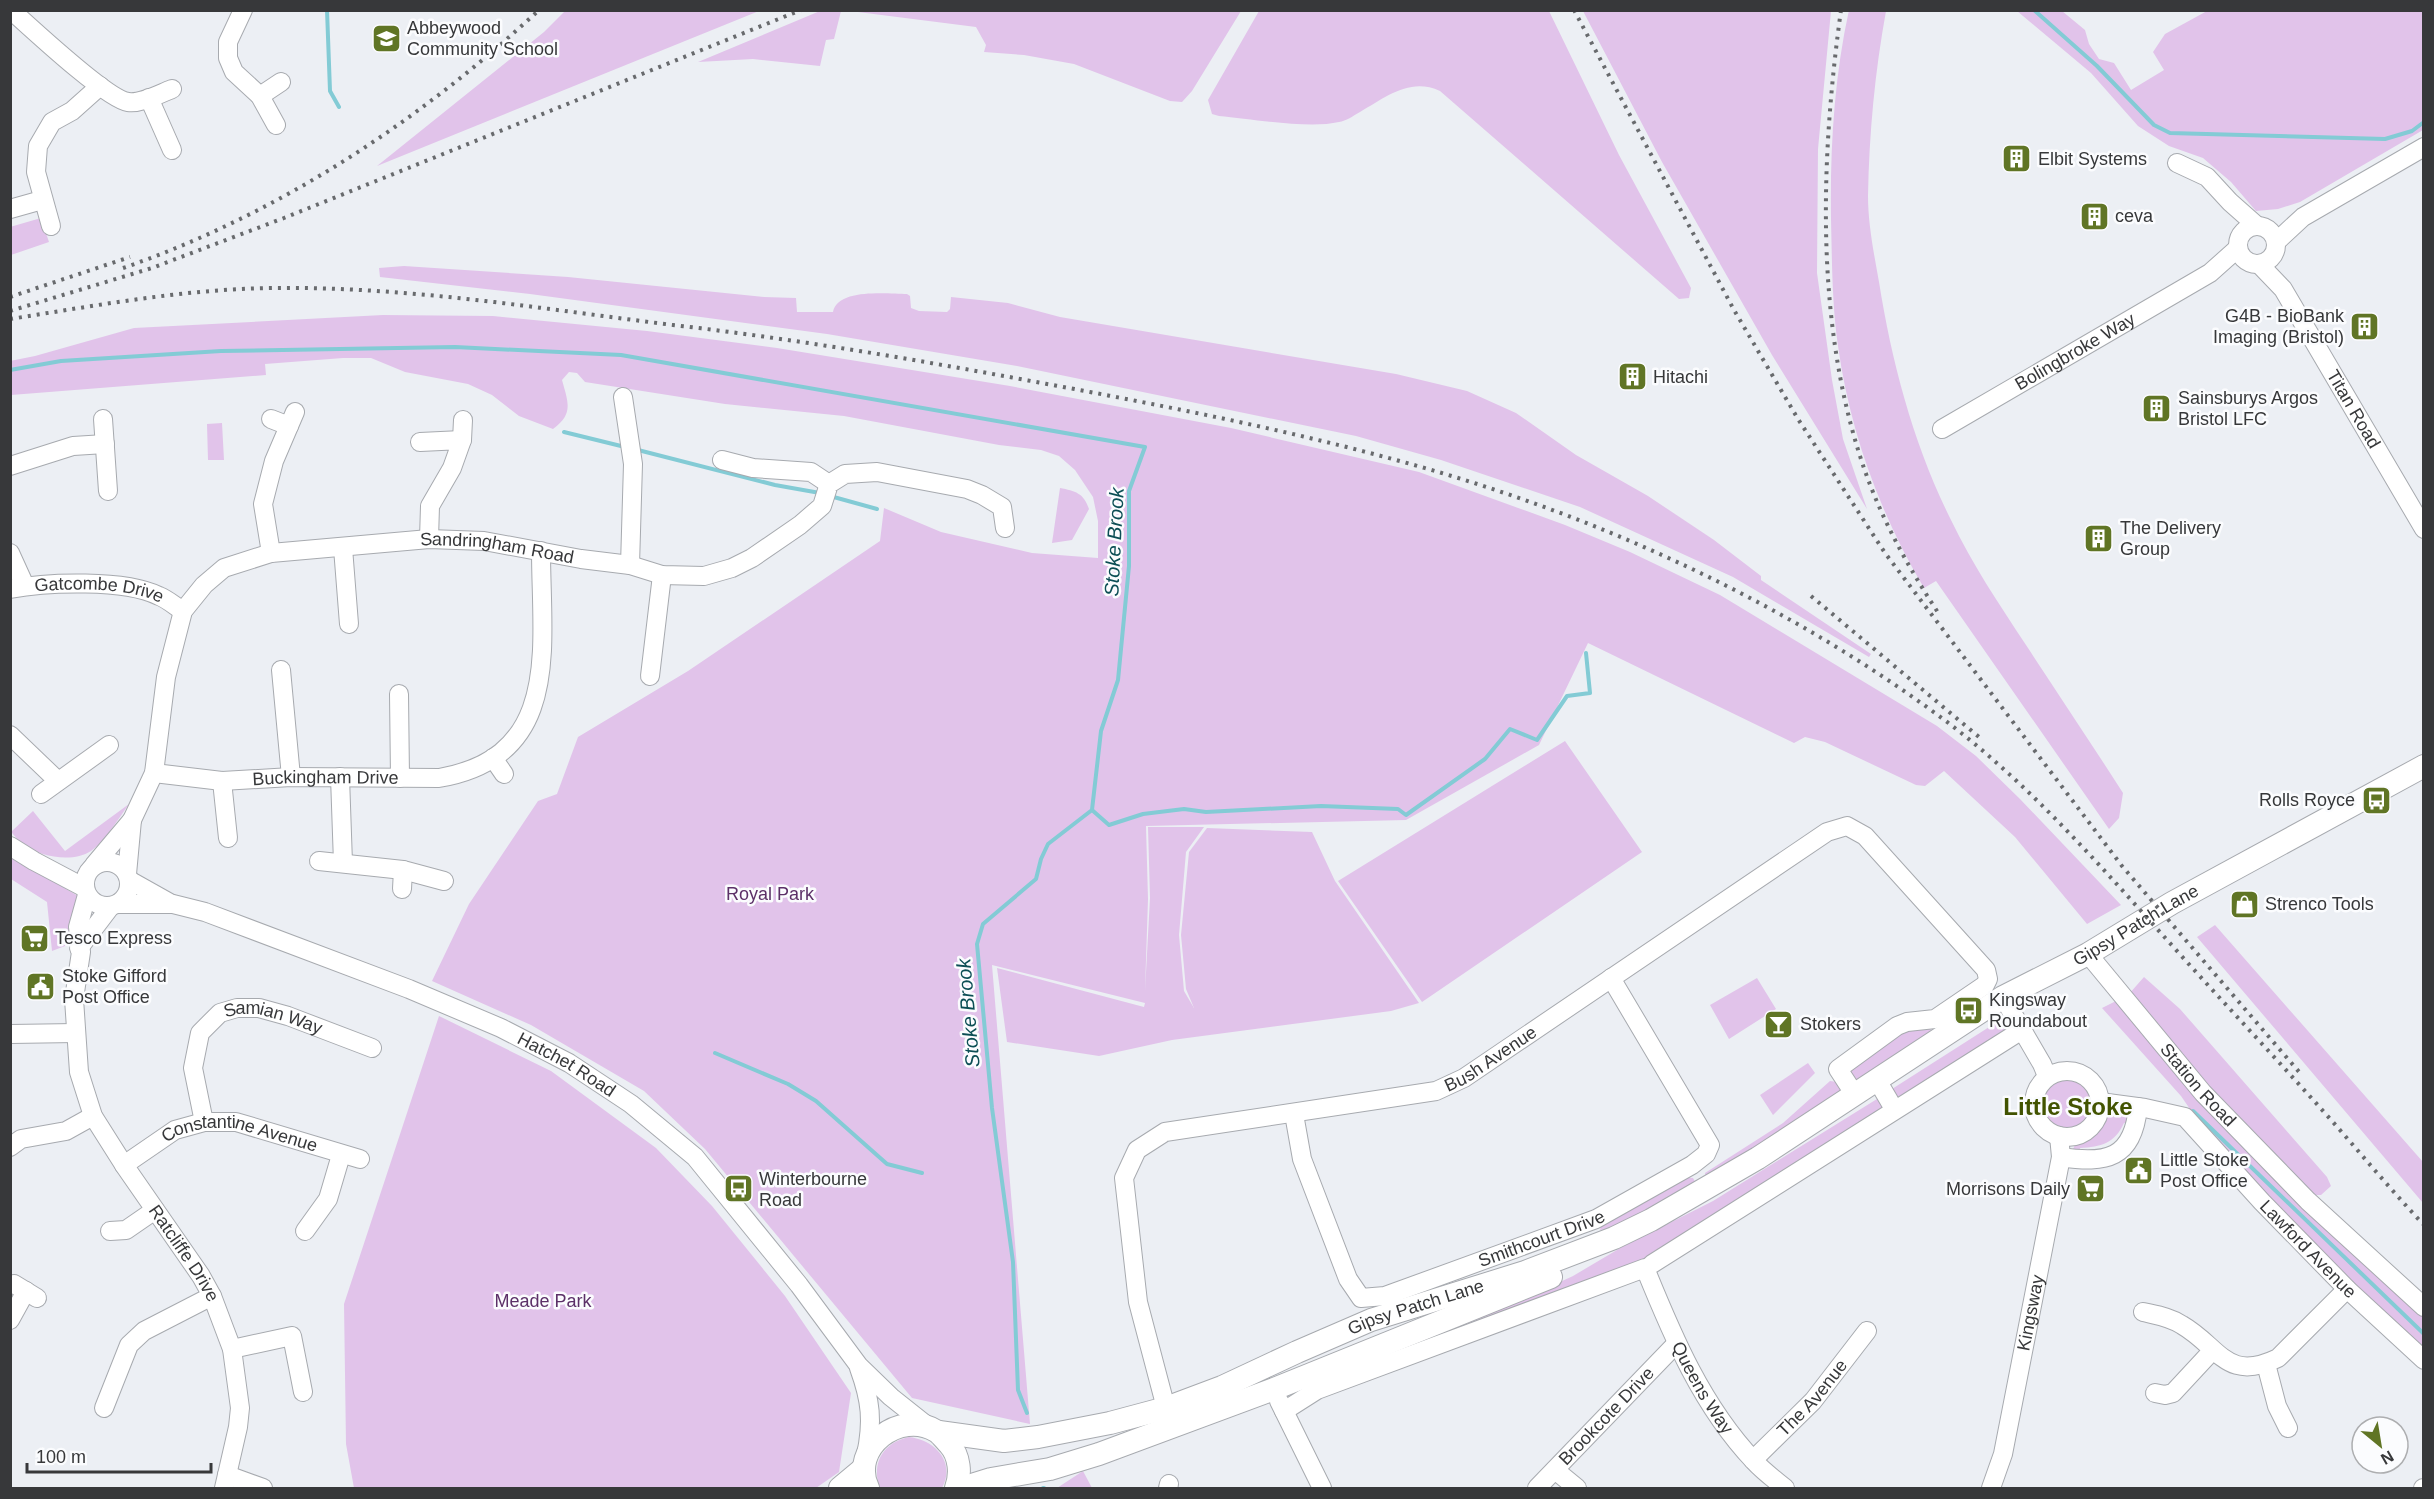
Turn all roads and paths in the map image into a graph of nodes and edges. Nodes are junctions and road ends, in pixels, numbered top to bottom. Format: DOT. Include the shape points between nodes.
graph roads {
  1 [pos="11,10"];
  2 [pos="241,11"];
  3 [pos="281,82"];
  4 [pos="100,86"];
  5 [pos="172,89"];
  6 [pos="260,96"];
  7 [pos="149,98"];
  8 [pos="276,125"];
  9 [pos="162,143"];
  10 [pos="2424,147"];
  11 [pos="2177,163"];
  12 [pos="42,200"];
  13 [pos="2230,202"];
  14 [pos="10,209"];
  15 [pos="2303,217"];
  16 [pos="2259,225"];
  17 [pos="51,226"];
  18 [pos="2238,244"];
  19 [pos="2276,247"];
  20 [pos="2256,264"];
  21 [pos="2210,273"];
  22 [pos="2283,289"];
  23 [pos="623,397"];
  24 [pos="271,418"];
  25 [pos="103,419"];
  26 [pos="463,420"];
  27 [pos="1937,432"];
  28 [pos="462,440"];
  29 [pos="420,442"];
  30 [pos="105,444"];
  31 [pos="722,460"];
  32 [pos="10,466"];
  33 [pos="830,484"];
  34 [pos="108,490"];
  35 [pos="1005,528"];
  36 [pos="2424,529"];
  37 [pos="429,539"];
  38 [pos="343,548"];
  39 [pos="541,551"];
  40 [pos="10,553"];
  41 [pos="271,553"];
  42 [pos="630,565"];
  43 [pos="662,575"];
  44 [pos="18,588"];
  45 [pos="183,611"];
  46 [pos="349,624"];
  47 [pos="281,670"];
  48 [pos="650,676"];
  49 [pos="399,694"];
  50 [pos="10,735"];
  51 [pos="110,746"];
  52 [pos="493,758"];
  53 [pos="2424,766"];
  54 [pos="154,773"];
  55 [pos="504,774"];
  56 [pos="291,777"];
  57 [pos="340,777"];
  58 [pos="400,778"];
  59 [pos="58,781"];
  60 [pos="222,781"];
  61 [pos="41,794"];
  62 [pos="132,820"];
  63 [pos="221,829"];
  64 [pos="10,846"];
  65 [pos="320,861"];
  66 [pos="343,863"];
  67 [pos="403,870"];
  68 [pos="128,877"];
  69 [pos="89,880"];
  70 [pos="444,881"];
  71 [pos="402,889"];
  72 [pos="173,904"];
  73 [pos="114,905"];
  74 [pos="79,948"];
  75 [pos="2088,954"];
  76 [pos="1611,978"];
  77 [pos="2003,997"];
  78 [pos="2022,1030"];
  79 [pos="76,1033"];
  80 [pos="10,1034"];
  81 [pos="372,1048"];
  82 [pos="2047,1076"];
  83 [pos="1877,1080"];
  84 [pos="1855,1095"];
  85 [pos="2100,1102"];
  86 [pos="2138,1107"];
  87 [pos="1894,1109"];
  88 [pos="1293,1114"];
  89 [pos="93,1116"];
  90 [pos="204,1122"];
  91 [pos="2059,1136"];
  92 [pos="10,1147"];
  93 [pos="341,1155"];
  94 [pos="2061,1157"];
  95 [pos="360,1159"];
  96 [pos="124,1165"];
  97 [pos="1692,1165"];
  98 [pos="1706,1190"];
  99 [pos="155,1210"];
  100 [pos="314,1227"];
  101 [pos="122,1235"];
  102 [pos="1614,1238"];
  103 [pos="1655,1258"];
  104 [pos="2347,1288"];
  105 [pos="26,1291"];
  106 [pos="212,1296"];
  107 [pos="2424,1307"];
  108 [pos="2143,1312"];
  109 [pos="10,1320"];
  110 [pos="1867,1331"];
  111 [pos="1676,1344"];
  112 [pos="232,1349"];
  113 [pos="2212,1351"];
  114 [pos="2424,1360"];
  115 [pos="2266,1364"];
  116 [pos="859,1366"];
  117 [pos="1222,1387"];
  118 [pos="1274,1389"];
  119 [pos="303,1392"];
  120 [pos="102,1397"];
  121 [pos="2168,1398"];
  122 [pos="1284,1411"];
  123 [pos="1167,1418"];
  124 [pos="2279,1422"];
  125 [pos="934,1430"];
  126 [pos="1753,1460"];
  127 [pos="1555,1470"];
  128 [pos="866,1472"];
  129 [pos="225,1482"];
  130 [pos="264,1488"];
  131 [pos="840,1488"];
  132 [pos="956,1488"];
  133 [pos="962,1488"];
  134 [pos="1322,1488"];
  135 [pos="1537,1488"];
  136 [pos="1577,1488"];
  137 [pos="1785,1488"];
  138 [pos="1991,1488"];
  1 -- 4 [label="street"];
  2 -- 6 [label="street" via="228,42 228,58 234,72"];
  3 -- 6 [label="street"];
  4 -- 7 [label="street" via="130,103"];
  4 -- 12 [label="street" via="72,111 52,122 38,146 36,172"];
  5 -- 7 [label="street"];
  6 -- 8 [label="street"];
  7 -- 9 [label="street"];
  10 -- 15 [label="street"];
  11 -- 13 [label="street" via="2207,177"];
  12 -- 14 [label="street"];
  12 -- 17 [label="street"];
  13 -- 16 [label="street"];
  13 -- 18 [label="street"];
  15 -- 16 [label="street"];
  15 -- 19 [label="street"];
  16 -- 18 [label="street" via="2246,229"];
  16 -- 19 [label="street" via="2273,233"];
  18 -- 20 [label="street" via="2242,257"];
  18 -- 21 [label="street, Bolingbroke Way"];
  19 -- 20 [label="street" via="2268,261"];
  19 -- 22 [label="street, Titan Road"];
  20 -- 21 [label="street, Bolingbroke Way"];
  20 -- 22 [label="street, Titan Road"];
  21 -- 27 [label="street, Bolingbroke Way"];
  22 -- 36 [label="street, Titan Road"];
  23 -- 42 [label="street"];
  24 -- 41 [label="street" via="292,419 274,462 263,504"];
  25 -- 30 [label="street"];
  26 -- 28 [label="street"];
  28 -- 29 [label="street"];
  28 -- 37 [label="street" via="452,468 430,506"];
  30 -- 32 [label="street" via="64,448"];
  30 -- 34 [label="street"];
  31 -- 33 [label="street" via="753,468 811,472"];
  33 -- 35 [label="street" via="844,474 877,472 967,489 1007,503"];
  33 -- 43 [label="street, Sandringham Road" via="822,506 812,516 752,558 704,576"];
  37 -- 38 [label="street, Sandringham Road"];
  37 -- 39 [label="street, Sandringham Road" via="484,541"];
  38 -- 41 [label="street, Sandringham Road"];
  38 -- 46 [label="street"];
  39 -- 42 [label="street, Sandringham Road"];
  39 -- 52 [label="street, Buckingham Drive" via="539,688 522,730"];
  40 -- 44 [label="street"];
  41 -- 45 [label="street, Sandringham Road" via="224,568"];
  42 -- 43 [label="street, Sandringham Road"];
  43 -- 48 [label="street"];
  44 -- 45 [label="street, Gatcombe Drive" via="70,583 116,585 158,595"];
  45 -- 54 [label="street, Sandringham Road" via="166,677"];
  47 -- 56 [label="street"];
  49 -- 58 [label="street" via="409,725"];
  50 -- 59 [label="street"];
  51 -- 59 [label="street"];
  52 -- 55 [label="street"];
  52 -- 58 [label="street, Buckingham Drive" via="458,775"];
  53 -- 75 [label="main road, Gipsy Patch Lane" via="2172,903"];
  54 -- 60 [label="street, Buckingham Drive"];
  54 -- 62 [label="street, Sandringham Road"];
  56 -- 57 [label="street, Buckingham Drive"];
  56 -- 60 [label="street, Buckingham Drive"];
  57 -- 58 [label="street, Buckingham Drive"];
  57 -- 66 [label="street"];
  59 -- 61 [label="street"];
  60 -- 63 [label="street"];
  62 -- 68 [label="street, Sandringham Road"];
  62 -- 69 [label="street, Sandringham Road"];
  64 -- 69 [label="street" via="40,864"];
  65 -- 66 [label="street"];
  66 -- 67 [label="street"];
  67 -- 70 [label="street"];
  67 -- 71 [label="street"];
  68 -- 69 [label="street, Hatchet Road" via="123,868 101,862"];
  68 -- 72 [label="street, Hatchet Road"];
  68 -- 73 [label="street" via="127,895"];
  69 -- 73 [label="street" via="97,904"];
  69 -- 74 [label="street, Ratcliffe Drive" via="78,927"];
  72 -- 73 [label="street, Hatchet Road"];
  72 -- 116 [label="street, Hatchet Road" via="281,939 409,988 569,1063 622,1098 695,1157"];
  73 -- 74 [label="street"];
  74 -- 79 [label="street, Ratcliffe Drive" via="74,999"];
  75 -- 77 [label="main road, Gipsy Patch Lane"];
  75 -- 107 [label="street, Station Road" via="2203,1093 2308,1201"];
  76 -- 84 [label="street, Bush Avenue" via="1827,832 1847,826 1865,836 1986,970 1988,979 1935,1019 1897,1026 1838,1069"];
  76 -- 88 [label="street, Bush Avenue" via="1464,1078 1436,1091"];
  76 -- 97 [label="street, Smithcourt Drive" via="1710,1145 1706,1154"];
  77 -- 78 [label="street"];
  77 -- 83 [label="main road, Gipsy Patch Lane"];
  78 -- 82 [label="street"];
  78 -- 87 [label="street"];
  79 -- 80 [label="street"];
  79 -- 89 [label="street, Ratcliffe Drive" via="79,1072"];
  81 -- 90 [label="street, Samian Way" via="334,1043 288,1016 260,1008 220,1013 200,1033 194,1068"];
  82 -- 85 [label="street" via="2066,1070 2086,1076"];
  82 -- 91 [label="street" via="2034,1094 2035,1115 2049,1132"];
  83 -- 84 [label="main road, Gipsy Patch Lane"];
  83 -- 87 [label="street"];
  84 -- 98 [label="main road, Gipsy Patch Lane"];
  85 -- 86 [label="street, Lawford Avenue"];
  85 -- 91 [label="street" via="2095,1122 2088,1129 2079,1135"];
  86 -- 94 [label="street" via="2133,1135 2116,1152 2089,1161"];
  86 -- 104 [label="street, Lawford Avenue" via="2184,1117"];
  87 -- 103 [label="street"];
  88 -- 97 [label="street, Smithcourt Drive" via="1302,1159 1348,1279 1361,1298 1385,1296 1596,1219"];
  88 -- 123 [label="street, Bush Avenue" via="1166,1132 1137,1150 1124,1178 1138,1302"];
  89 -- 92 [label="street" via="66,1131 21,1139"];
  89 -- 96 [label="street, Ratcliffe Drive"];
  90 -- 93 [label="street, Constantine Avenue" via="236,1122"];
  90 -- 96 [label="street, Constantine Avenue" via="175,1130"];
  91 -- 94 [label="street, Kingsway"];
  93 -- 95 [label="street, Constantine Avenue"];
  93 -- 100 [label="street" via="328,1199"];
  94 -- 138 [label="street, Kingsway" via="2003,1454"];
  96 -- 99 [label="street, Ratcliffe Drive"];
  97 -- 98 [label="street"];
  98 -- 102 [label="main road, Gipsy Patch Lane"];
  99 -- 101 [label="street"];
  99 -- 106 [label="street, Ratcliffe Drive"];
  102 -- 117 [label="main road, Gipsy Patch Lane" via="1525,1272 1371,1320"];
  102 -- 118 [label="main road, Gipsy Patch Lane" via="1564,1271 1519,1292"];
  103 -- 111 [label="street, Queens Way"];
  103 -- 122 [label="street" via="1317,1390"];
  104 -- 114 [label="street, Lawford Avenue"];
  104 -- 115 [label="street" via="2290,1348"];
  105 -- 109 [label="street"];
  106 -- 112 [label="street, Ratcliffe Drive"];
  106 -- 120 [label="street" via="144,1331 129,1345"];
  108 -- 113 [label="street" via="2199,1338"];
  110 -- 126 [label="street, The Avenue" via="1813,1401"];
  111 -- 126 [label="street, Queens Way" via="1710,1405"];
  111 -- 127 [label="street, Brookcote Drive"];
  112 -- 119 [label="street" via="301,1334"];
  112 -- 129 [label="street, Ratcliffe Drive" via="240,1408"];
  113 -- 115 [label="street" via="2244,1367"];
  113 -- 121 [label="street"];
  115 -- 124 [label="street"];
  116 -- 125 [label="street, Hatchet Road"];
  116 -- 128 [label="street, Hatchet Road" via="871,1409"];
  117 -- 118 [label="main road, Gipsy Patch Lane" via="1264,1378"];
  117 -- 123 [label="main road, Gipsy Patch Lane"];
  118 -- 122 [label="street"];
  118 -- 123 [label="main road, Gipsy Patch Lane"];
  122 -- 134 [label="street"];
  123 -- 125 [label="main road, Gipsy Patch Lane" via="1110,1423 1004,1441"];
  123 -- 133 [label="main road, Gipsy Patch Lane" via="1050,1469"];
  125 -- 128 [label="main road, Gipsy Patch Lane" via="904,1425 887,1431 871,1446"];
  125 -- 132 [label="main road" via="954,1449 959,1469"];
  126 -- 137 [label="street, Queens Way"];
  127 -- 135 [label="street, Brookcote Drive"];
  127 -- 136 [label="street"];
  128 -- 131 [label="main road"];
  129 -- 130 [label="street"];
}
